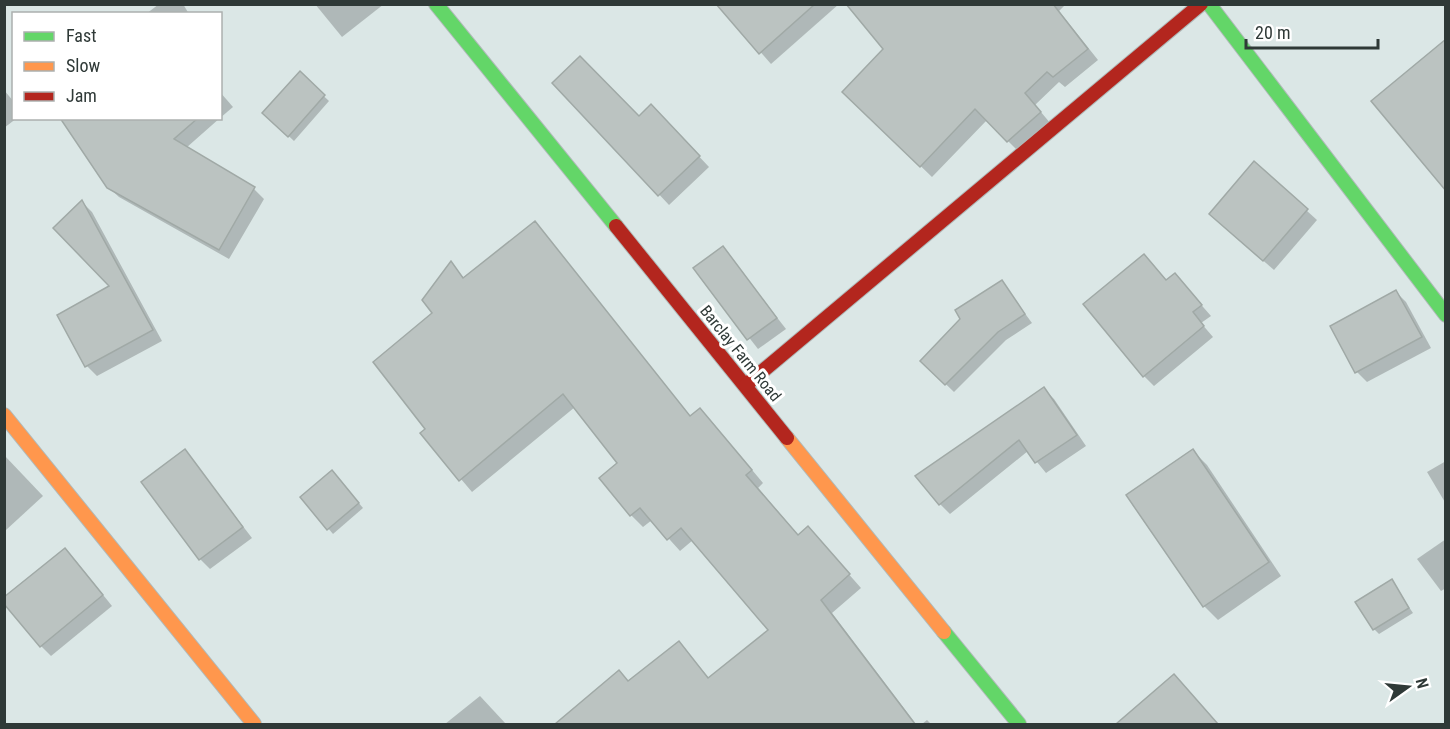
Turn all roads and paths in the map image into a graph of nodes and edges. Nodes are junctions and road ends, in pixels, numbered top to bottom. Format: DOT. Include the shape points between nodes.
graph roads {
  1 [pos="436,4"];
  2 [pos="1201,4"];
  3 [pos="1209,4"];
  4 [pos="1446,315"];
  5 [pos="746,385"];
  6 [pos="4,415"];
  7 [pos="254,724"];
  8 [pos="1019,724"];
  1 -- 5 [label="street, Barclay Farm Road"];
  2 -- 5 [label="street"];
  3 -- 4 [label="street"];
  5 -- 8 [label="street, Barclay Farm Road"];
  6 -- 7 [label="street"];
}
